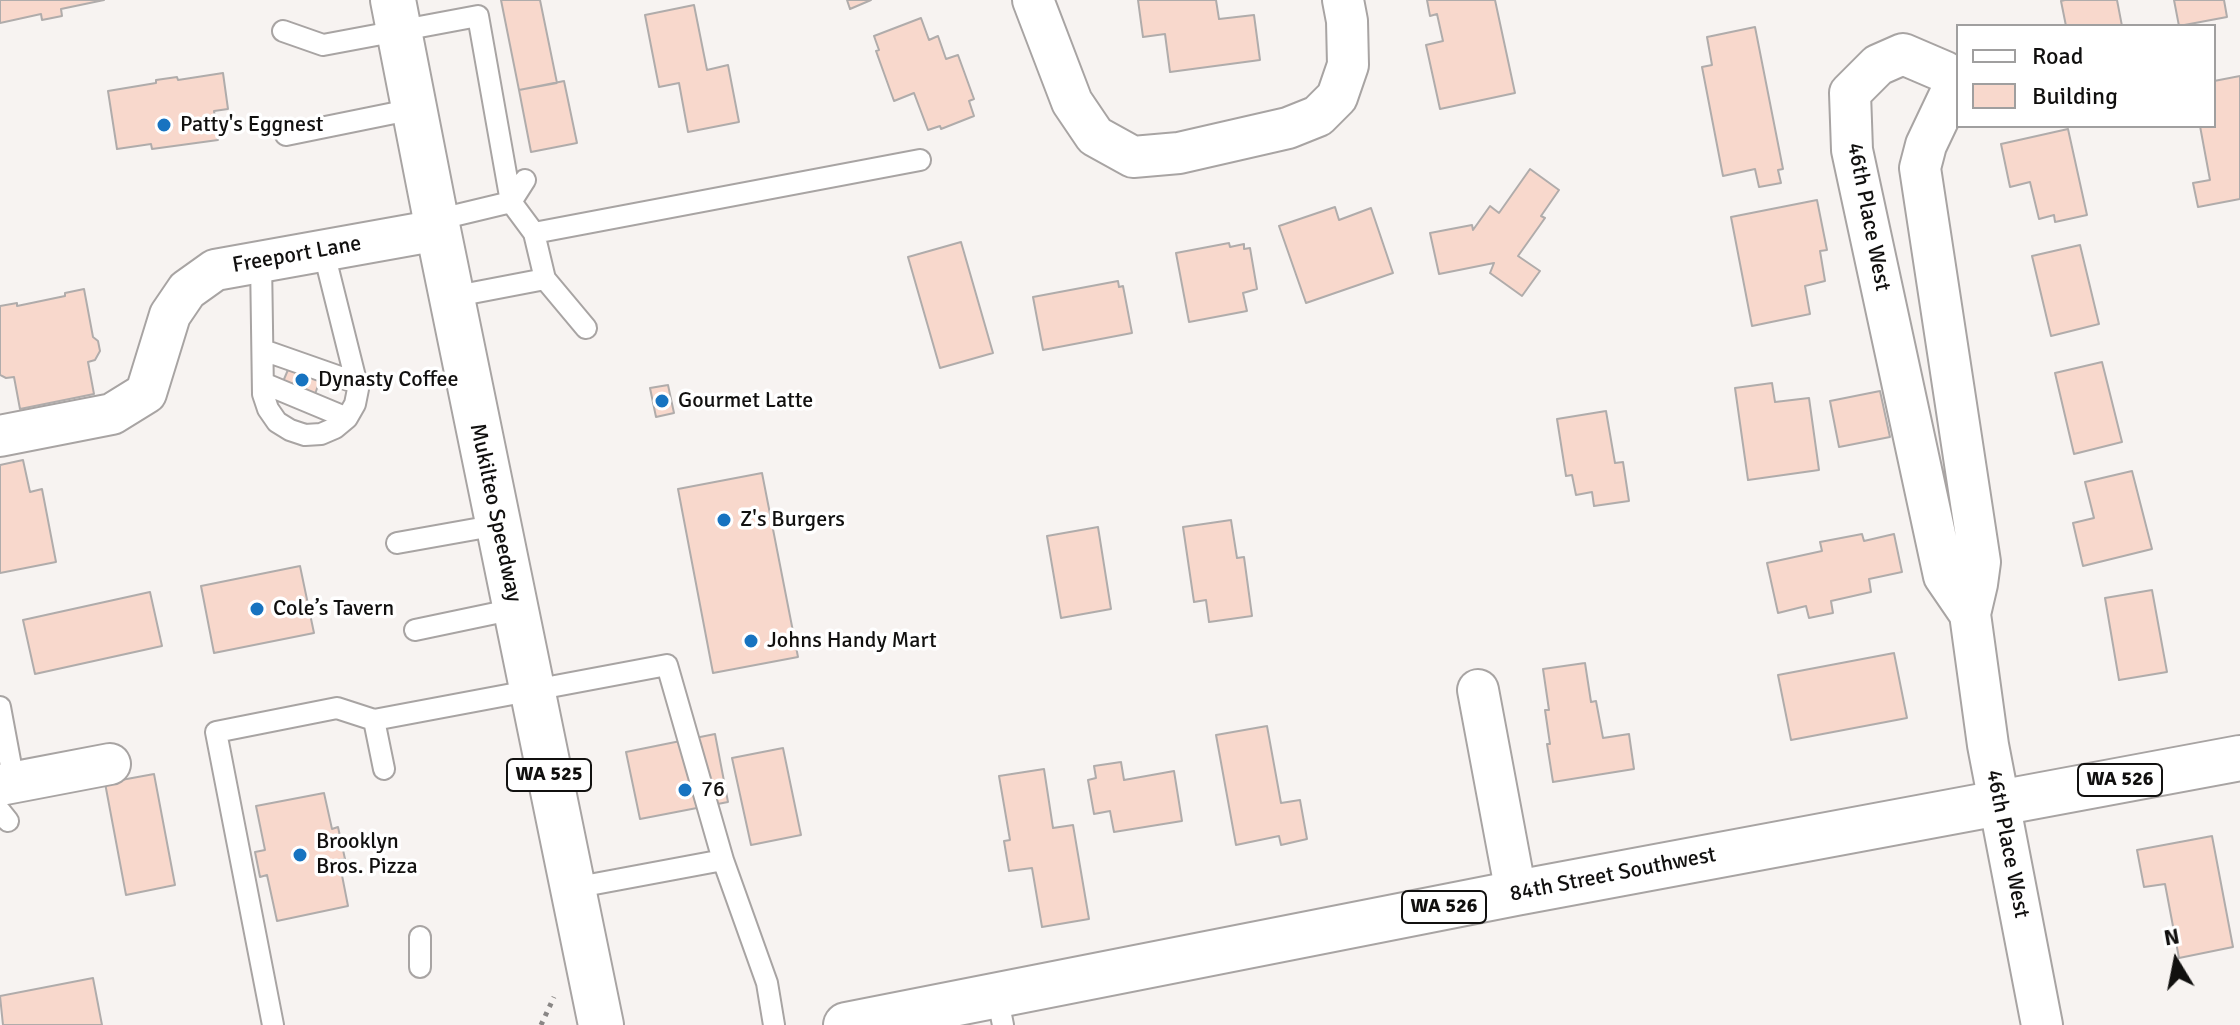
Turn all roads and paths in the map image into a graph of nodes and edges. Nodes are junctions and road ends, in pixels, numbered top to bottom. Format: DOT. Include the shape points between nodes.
graph roads {
  1 [pos="1033,0"];
  2 [pos="1343,0"];
  3 [pos="396,16"];
  4 [pos="283,31"];
  5 [pos="414,109"];
  6 [pos="286,135"];
  7 [pos="920,160"];
  8 [pos="525,180"];
  9 [pos="511,202"];
  10 [pos="437,225"];
  11 [pos="534,233"];
  12 [pos="323,249"];
  13 [pos="261,260"];
  14 [pos="545,279"];
  15 [pos="451,297"];
  16 [pos="586,328"];
  17 [pos="263,350"];
  18 [pos="263,383"];
  19 [pos="357,383"];
  20 [pos="347,418"];
  21 [pos="0,436"];
  22 [pos="498,525"];
  23 [pos="397,543"];
  24 [pos="515,609"];
  25 [pos="1970,614"];
  26 [pos="415,630"];
  27 [pos="532,690"];
  28 [pos="1478,690"];
  29 [pos="0,707"];
  30 [pos="374,720"];
  31 [pos="2240,758"];
  32 [pos="110,764"];
  33 [pos="384,769"];
  34 [pos="5,800"];
  35 [pos="2000,803"];
  36 [pos="723,860"];
  37 [pos="573,888"];
  38 [pos="1516,893"];
  39 [pos="420,937"];
  40 [pos="420,967"];
  41 [pos="1000,1010"];
  42 [pos="273,1025"];
  43 [pos="601,1025"];
  44 [pos="774,1025"];
  45 [pos="846,1025"];
  46 [pos="2042,1025"];
  1 -- 2 [label="street" via="1072,102 1095,136 1133,157 1192,150 1318,116 1337,97 1348,65"];
  3 -- 4 [label="lane" via="323,45"];
  3 -- 5 [label="main road, Mukilteo Speedway / WA 525"];
  3 -- 9 [label="lane" via="478,16"];
  5 -- 6 [label="lane"];
  5 -- 10 [label="main road, Mukilteo Speedway / WA 525"];
  7 -- 11 [label="lane"];
  8 -- 9 [label="lane"];
  9 -- 10 [label="lane"];
  9 -- 11 [label="lane"];
  10 -- 12 [label="street, Freeport Lane"];
  10 -- 15 [label="main road, Mukilteo Speedway / WA 525"];
  11 -- 14 [label="lane"];
  12 -- 13 [label="street, Freeport Lane"];
  12 -- 19 [label="lane"];
  13 -- 17 [label="lane"];
  13 -- 21 [label="street, Freeport Lane" via="215,270 187,290 170,315 146,393 112,414"];
  14 -- 15 [label="lane"];
  14 -- 16 [label="lane"];
  15 -- 22 [label="main road, Mukilteo Speedway / WA 525"];
  17 -- 18 [label="lane"];
  17 -- 19 [label="lane"];
  18 -- 20 [label="lane"];
  18 -- 20 [label="lane" via="268,409 290,430 321,434"];
  19 -- 20 [label="lane"];
  22 -- 23 [label="lane"];
  22 -- 24 [label="main road, Mukilteo Speedway / WA 525"];
  24 -- 26 [label="lane"];
  24 -- 27 [label="main road, Mukilteo Speedway / WA 525"];
  25 -- 25 [label="street, 46th Place West" via="1944,576 1852,150 1850,93 1878,65 1903,54 1945,72 1954,86 1920,168 1980,562"];
  25 -- 35 [label="street, 46th Place West"];
  27 -- 30 [label="lane"];
  27 -- 36 [label="lane" via="667,665"];
  27 -- 37 [label="main road, Mukilteo Speedway / WA 525"];
  28 -- 38 [label="street"];
  29 -- 34 [label="lane"];
  30 -- 33 [label="lane"];
  30 -- 42 [label="lane" via="337,708 216,732"];
  31 -- 35 [label="main road, 84th Street Southwest / WA 526"];
  32 -- 34 [label="street"];
  35 -- 38 [label="main road, 84th Street Southwest / WA 526"];
  35 -- 46 [label="street, 46th Place West"];
  36 -- 37 [label="lane"];
  36 -- 44 [label="lane" via="767,983"];
  37 -- 43 [label="main road, Mukilteo Speedway / WA 525"];
  38 -- 41 [label="main road, 84th Street Southwest / WA 526"];
  39 -- 40 [label="lane"];
  41 -- 45 [label="main road, 84th Street Southwest / WA 526"];
}
